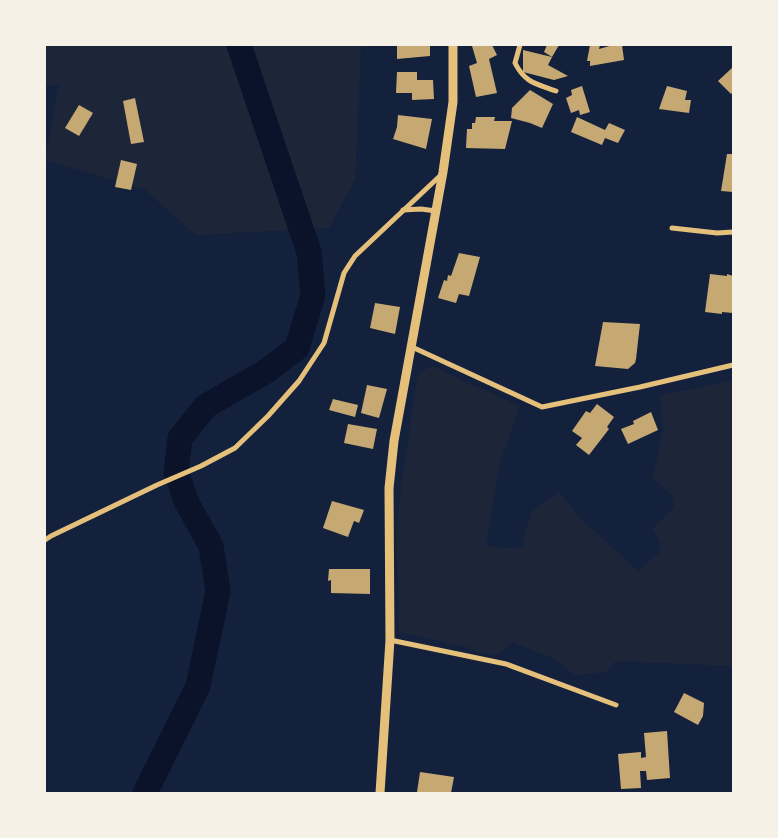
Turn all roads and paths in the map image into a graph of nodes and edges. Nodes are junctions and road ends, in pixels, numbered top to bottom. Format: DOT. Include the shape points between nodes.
graph roads {
  1 [pos="453,45"];
  2 [pos="520,45"];
  3 [pos="556,91"];
  4 [pos="443,172"];
  5 [pos="403,210"];
  6 [pos="436,211"];
  7 [pos="672,228"];
  8 [pos="733,232"];
  9 [pos="412,347"];
  10 [pos="733,365"];
  11 [pos="45,540"];
  12 [pos="390,640"];
  13 [pos="616,706"];
  14 [pos="380,793"];
  1 -- 4 [label="street" via="453,102"];
  2 -- 3 [label="street" via="515,63 519,71 528,81"];
  4 -- 5 [label="street"];
  4 -- 6 [label="street"];
  5 -- 6 [label="street" via="421,208"];
  5 -- 11 [label="street" via="355,256 344,273 324,343 299,381 235,448"];
  6 -- 9 [label="street"];
  7 -- 8 [label="street"];
  9 -- 10 [label="street" via="542,407"];
  9 -- 12 [label="street" via="394,440 389,488"];
  12 -- 13 [label="street" via="506,664"];
  12 -- 14 [label="street"];
}
